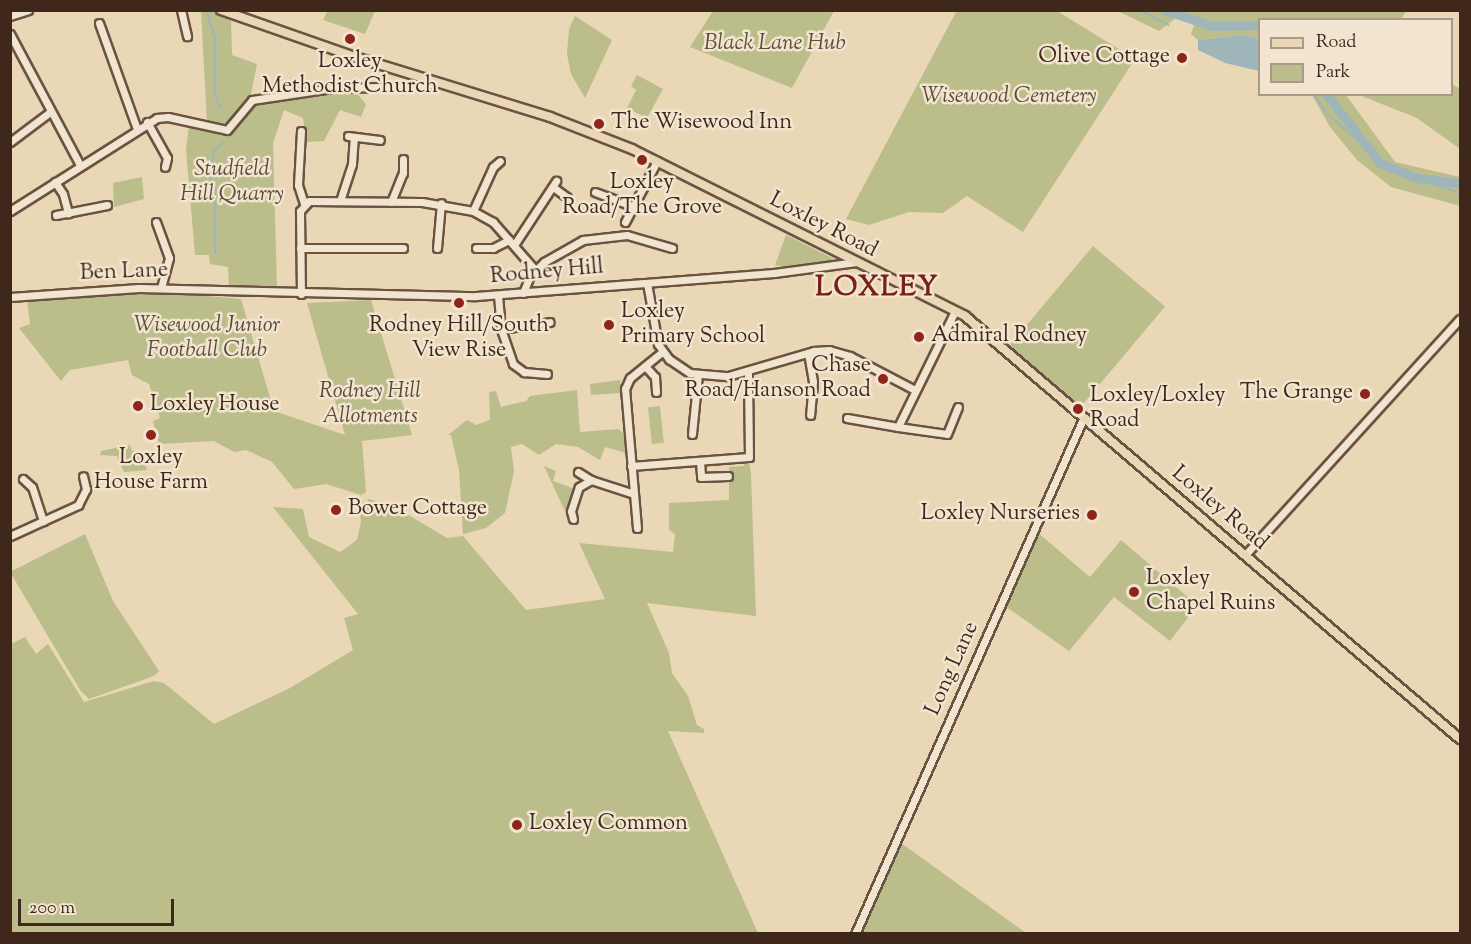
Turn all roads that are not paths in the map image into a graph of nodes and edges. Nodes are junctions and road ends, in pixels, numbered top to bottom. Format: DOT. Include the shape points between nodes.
graph roads {
  1 [pos="28,10"];
  2 [pos="181,10"];
  3 [pos="221,10"];
  4 [pos="10,16"];
  5 [pos="99,23"];
  6 [pos="10,34"];
  7 [pos="187,36"];
  8 [pos="436,82"];
  9 [pos="50,112"];
  10 [pos="147,122"];
  11 [pos="137,129"];
  12 [pos="302,135"];
  13 [pos="380,140"];
  14 [pos="10,142"];
  15 [pos="404,159"];
  16 [pos="500,161"];
  17 [pos="657,161"];
  18 [pos="80,165"];
  19 [pos="165,167"];
  20 [pos="54,182"];
  21 [pos="595,192"];
  22 [pos="567,197"];
  23 [pos="340,201"];
  24 [pos="391,202"];
  25 [pos="304,203"];
  26 [pos="441,203"];
  27 [pos="107,205"];
  28 [pos="635,207"];
  29 [pos="10,211"];
  30 [pos="473,211"];
  31 [pos="68,213"];
  32 [pos="56,215"];
  33 [pos="156,222"];
  34 [pos="626,222"];
  35 [pos="511,243"];
  36 [pos="300,248"];
  37 [pos="403,248"];
  38 [pos="437,248"];
  39 [pos="476,248"];
  40 [pos="672,248"];
  41 [pos="856,262"];
  42 [pos="536,270"];
  43 [pos="647,283"];
  44 [pos="161,288"];
  45 [pos="239,293"];
  46 [pos="523,293"];
  47 [pos="301,294"];
  48 [pos="498,295"];
  49 [pos="10,297"];
  50 [pos="955,311"];
  51 [pos="1461,319"];
  52 [pos="550,322"];
  53 [pos="501,329"];
  54 [pos="662,352"];
  55 [pos="808,352"];
  56 [pos="645,366"];
  57 [pos="748,371"];
  58 [pos="547,374"];
  59 [pos="698,374"];
  60 [pos="915,390"];
  61 [pos="656,392"];
  62 [pos="958,407"];
  63 [pos="810,415"];
  64 [pos="847,418"];
  65 [pos="1083,418"];
  66 [pos="898,427"];
  67 [pos="750,432"];
  68 [pos="759,432"];
  69 [pos="692,434"];
  70 [pos="700,461"];
  71 [pos="632,466"];
  72 [pos="578,472"];
  73 [pos="83,476"];
  74 [pos="728,476"];
  75 [pos="23,479"];
  76 [pos="591,480"];
  77 [pos="634,494"];
  78 [pos="573,519"];
  79 [pos="43,521"];
  80 [pos="637,528"];
  81 [pos="10,536"];
  82 [pos="1245,555"];
  83 [pos="1461,739"];
  84 [pos="855,933"];
  1 -- 4 [label="street"];
  2 -- 7 [label="street"];
  3 -- 8 [label="main road, Loxley Road"];
  5 -- 11 [label="street"];
  6 -- 9 [label="street"];
  8 -- 10 [label="street" via="426,86 332,88 252,100 227,130 168,117"];
  8 -- 17 [label="main road, Loxley Road" via="550,117"];
  9 -- 14 [label="street"];
  9 -- 18 [label="street"];
  10 -- 11 [label="street"];
  10 -- 19 [label="street" via="165,153"];
  11 -- 18 [label="street"];
  12 -- 25 [label="street" via="298,190"];
  13 -- 23 [label="street" via="351,137 352,164"];
  15 -- 24 [label="street" via="403,173"];
  16 -- 30 [label="street"];
  17 -- 28 [label="street"];
  17 -- 41 [label="main road, Loxley Road"];
  18 -- 20 [label="street"];
  20 -- 29 [label="street"];
  20 -- 31 [label="street" via="63,194"];
  21 -- 28 [label="street"];
  22 -- 35 [label="street" via="554,184"];
  23 -- 24 [label="street"];
  23 -- 25 [label="street"];
  24 -- 26 [label="street"];
  25 -- 36 [label="street" via="300,211"];
  26 -- 30 [label="street"];
  26 -- 38 [label="street"];
  27 -- 31 [label="street"];
  28 -- 34 [label="street"];
  30 -- 35 [label="street" via="493,222"];
  31 -- 32 [label="street"];
  33 -- 44 [label="street" via="169,258"];
  35 -- 39 [label="street"];
  35 -- 42 [label="street"];
  36 -- 37 [label="street"];
  36 -- 47 [label="street"];
  40 -- 42 [label="street" via="635,237 597,237 567,246"];
  41 -- 43 [label="street, Rodney Hill"];
  41 -- 50 [label="main road, Loxley Road"];
  42 -- 46 [label="street"];
  43 -- 46 [label="street, Rodney Hill"];
  43 -- 54 [label="street" via="652,324"];
  44 -- 45 [label="street, Ben Lane"];
  44 -- 49 [label="street, Ben Lane"];
  45 -- 47 [label="street, Rodney Hill"];
  46 -- 48 [label="street, Rodney Hill"];
  47 -- 48 [label="street, Rodney Hill"];
  48 -- 53 [label="street"];
  50 -- 60 [label="street"];
  50 -- 65 [label="main road, Loxley Road"];
  51 -- 82 [label="street"];
  52 -- 53 [label="street"];
  53 -- 58 [label="street" via="516,368"];
  54 -- 56 [label="street"];
  54 -- 59 [label="street" via="682,369"];
  55 -- 57 [label="street"];
  55 -- 60 [label="street" via="844,353"];
  55 -- 63 [label="street" via="813,382"];
  56 -- 61 [label="street" via="655,377"];
  56 -- 71 [label="street" via="628,380 625,389"];
  57 -- 59 [label="street" via="718,376"];
  57 -- 67 [label="street"];
  59 -- 69 [label="street"];
  60 -- 66 [label="street"];
  62 -- 66 [label="street" via="947,434"];
  64 -- 66 [label="street"];
  65 -- 82 [label="main road, Loxley Road"];
  65 -- 84 [label="street, Long Lane"];
  67 -- 68 [label="street"];
  67 -- 70 [label="street" via="749,457"];
  70 -- 71 [label="street"];
  70 -- 74 [label="street" via="700,479"];
  71 -- 77 [label="street"];
  72 -- 76 [label="street"];
  73 -- 79 [label="street" via="86,489 81,502"];
  75 -- 79 [label="street" via="32,487"];
  76 -- 77 [label="street"];
  76 -- 78 [label="street" via="579,487"];
  77 -- 80 [label="street"];
  79 -- 81 [label="street"];
  82 -- 83 [label="main road, Loxley Road"];
}
